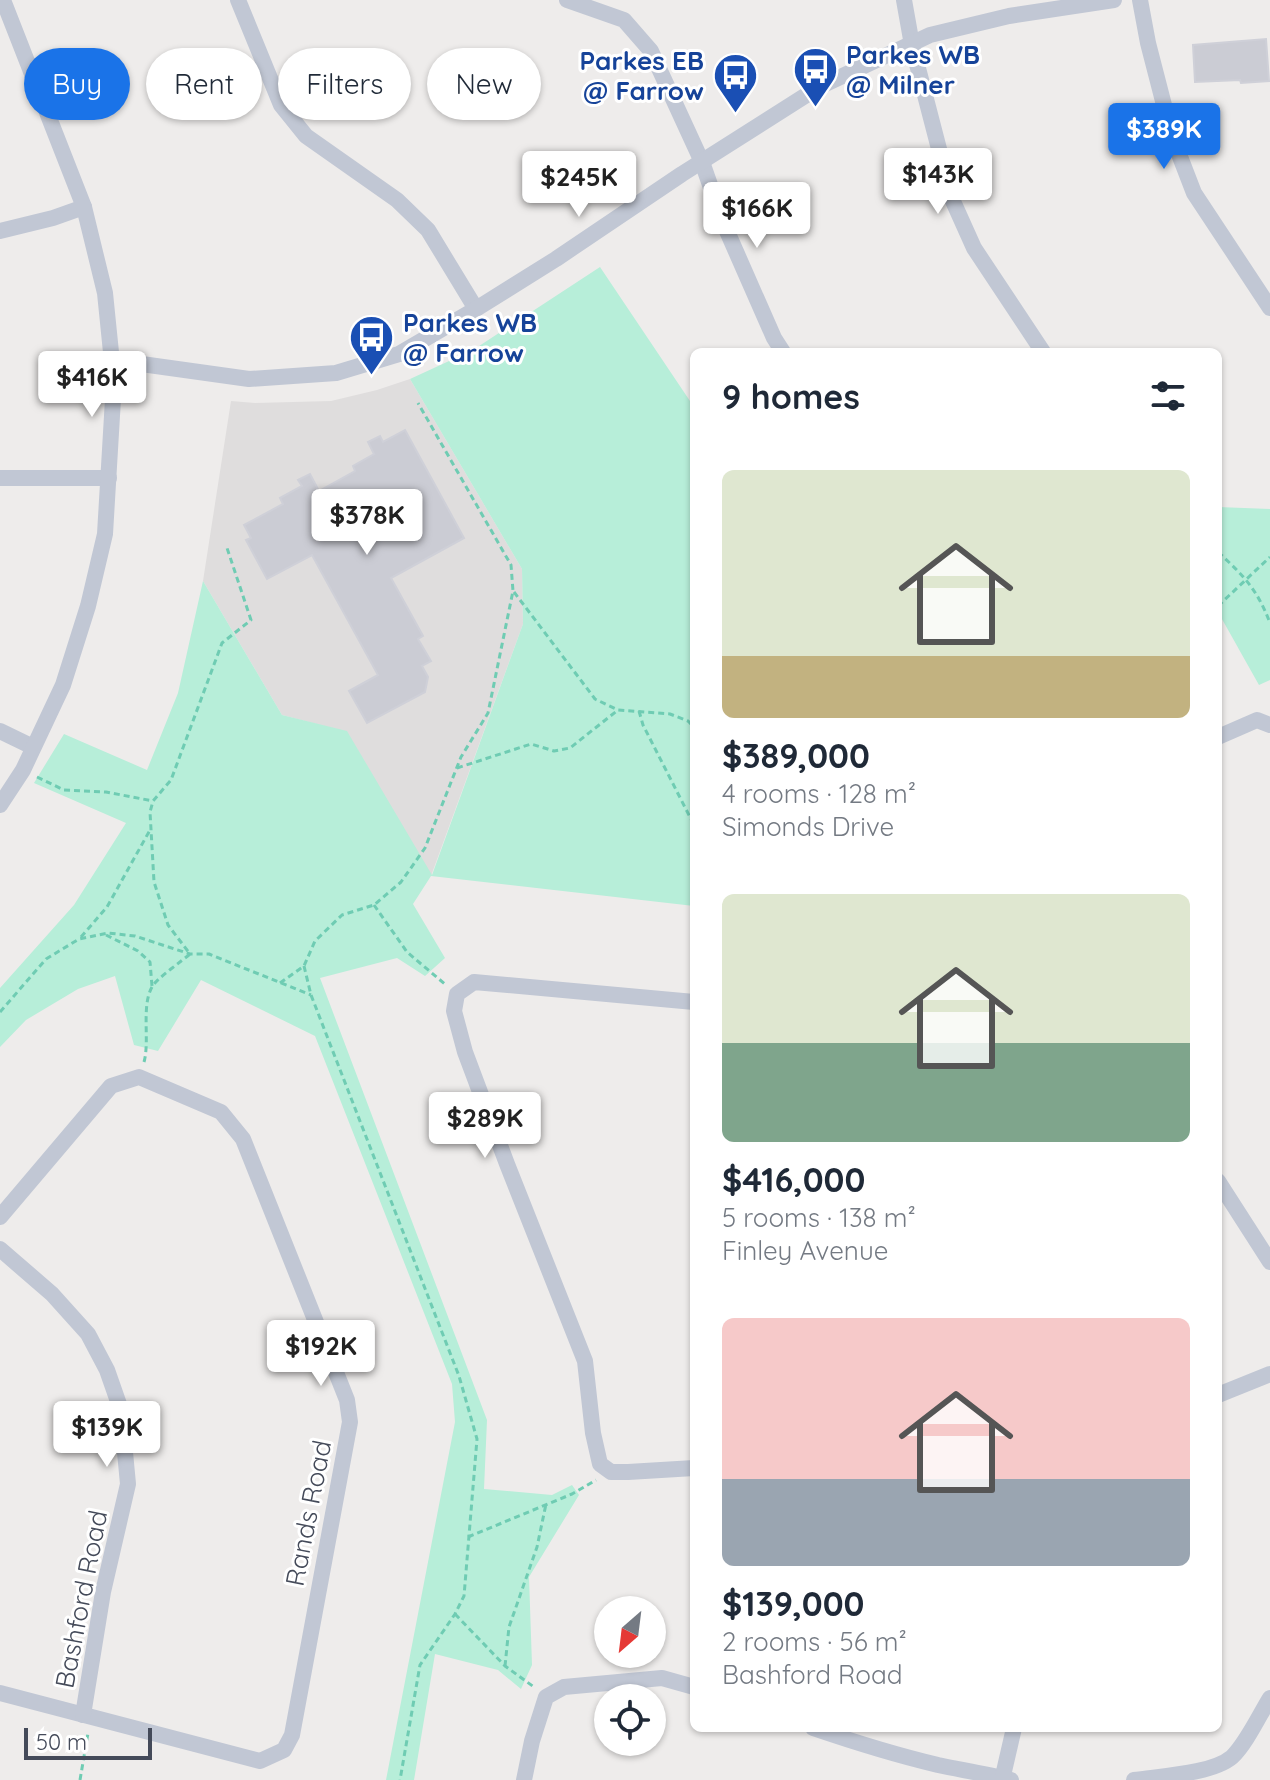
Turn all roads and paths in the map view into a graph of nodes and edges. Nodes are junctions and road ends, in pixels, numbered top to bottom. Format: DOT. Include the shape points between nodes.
graph roads {
  1 [pos="3,0"];
  2 [pos="238,0"];
  3 [pos="567,0"];
  4 [pos="904,0"];
  5 [pos="1114,0"];
  6 [pos="1140,0"];
  7 [pos="912,45"];
  8 [pos="702,162"];
  9 [pos="84,207"];
  10 [pos="0,231"];
  11 [pos="1270,308"];
  12 [pos="476,309"];
  13 [pos="780,348"];
  14 [pos="1040,348"];
  15 [pos="113,360"];
  16 [pos="418,403"];
  17 [pos="0,478"];
  18 [pos="109,478"];
  19 [pos="226,545"];
  20 [pos="1222,556"];
  21 [pos="1270,557"];
  22 [pos="1246,579"];
  23 [pos="513,591"];
  24 [pos="1222,602"];
  25 [pos="1270,623"];
  26 [pos="618,710"];
  27 [pos="639,711"];
  28 [pos="690,723"];
  29 [pos="1270,725"];
  30 [pos="0,731"];
  31 [pos="1222,735"];
  32 [pos="33,747"];
  33 [pos="457,768"];
  34 [pos="23,770"];
  35 [pos="153,801"];
  36 [pos="0,805"];
  37 [pos="690,817"];
  38 [pos="150,830"];
  39 [pos="374,905"];
  40 [pos="104,934"];
  41 [pos="79,939"];
  42 [pos="190,954"];
  43 [pos="304,966"];
  44 [pos="280,983"];
  45 [pos="152,986"];
  46 [pos="457,994"];
  47 [pos="311,995"];
  48 [pos="690,1002"];
  49 [pos="0,1012"];
  50 [pos="139,1077"];
  51 [pos="1222,1187"];
  52 [pos="0,1217"];
  53 [pos="0,1249"];
  54 [pos="1270,1262"];
  55 [pos="1270,1374"];
  56 [pos="1222,1393"];
  57 [pos="690,1468"];
  58 [pos="611,1472"];
  59 [pos="546,1504"];
  60 [pos="468,1537"];
  61 [pos="455,1614"];
  62 [pos="505,1666"];
  63 [pos="690,1686"];
  64 [pos="0,1693"];
  65 [pos="546,1697"];
  66 [pos="1270,1698"];
  67 [pos="83,1715"];
  68 [pos="825,1732"];
  69 [pos="1013,1732"];
  70 [pos="1005,1779"];
  71 [pos="80,1780"];
  72 [pos="400,1780"];
  73 [pos="524,1780"];
  74 [pos="1134,1780"];
  1 -- 9 [label="street"];
  2 -- 12 [label="street" via="281,105 306,136 397,200 428,230"];
  3 -- 8 [label="street" via="624,20 651,51"];
  4 -- 7 [label="street"];
  5 -- 7 [label="street" via="1009,16 930,35"];
  6 -- 11 [label="street" via="1172,136 1194,193"];
  7 -- 8 [label="street" via="819,87"];
  7 -- 14 [label="street" via="952,199 974,248"];
  8 -- 12 [label="street"];
  8 -- 13 [label="street"];
  9 -- 10 [label="street"];
  9 -- 15 [label="street" via="105,293"];
  12 -- 15 [label="street" via="399,354 336,373 249,379"];
  15 -- 18 [label="street"];
  16 -- 23 [label="path" via="511,565"];
  17 -- 18 [label="street"];
  18 -- 32 [label="street" via="105,534 88,606 63,685"];
  19 -- 35 [label="path" via="251,620 222,643 171,780"];
  20 -- 22 [label="path"];
  21 -- 22 [label="path"];
  22 -- 24 [label="path"];
  22 -- 25 [label="path"];
  23 -- 26 [label="path" via="595,699"];
  23 -- 33 [label="path" via="488,713"];
  26 -- 27 [label="path"];
  26 -- 33 [label="path" via="570,748 554,751 531,744"];
  27 -- 28 [label="path" via="670,714"];
  27 -- 37 [label="path"];
  29 -- 31 [label="street" via="1257,720"];
  30 -- 32 [label="street"];
  32 -- 34 [label="street"];
  33 -- 39 [label="path" via="425,848 401,882"];
  34 -- 35 [label="path" via="64,790"];
  34 -- 36 [label="street"];
  35 -- 38 [label="path"];
  38 -- 41 [label="path" via="107,907"];
  38 -- 42 [label="path" via="154,882 168,925"];
  39 -- 43 [label="path" via="342,915 315,941"];
  39 -- 46 [label="path" via="407,952"];
  40 -- 41 [label="path"];
  40 -- 42 [label="path" via="135,936"];
  40 -- 45 [label="path" via="150,962"];
  41 -- 49 [label="path" via="46,959"];
  42 -- 44 [label="path" via="209,954"];
  42 -- 45 [label="path"];
  43 -- 44 [label="path"];
  43 -- 47 [label="path"];
  44 -- 47 [label="path"];
  45 -- 50 [label="path"];
  46 -- 48 [label="street" via="474,982"];
  46 -- 58 [label="street" via="454,1011 465,1052 585,1361 600,1464"];
  47 -- 60 [label="path" via="459,1376 477,1439"];
  50 -- 52 [label="street" via="111,1086"];
  50 -- 67 [label="street, Rands Road" via="221,1112 243,1139 347,1400 350,1422 292,1735 284,1750 260,1761"];
  51 -- 54 [label="street"];
  53 -- 67 [label="street, Bashford Road" via="88,1334 121,1410 128,1484"];
  55 -- 56 [label="street"];
  57 -- 58 [label="street"];
  58 -- 59 [label="path"];
  59 -- 60 [label="path"];
  59 -- 62 [label="path" via="509,1627"];
  60 -- 61 [label="path" via="464,1596"];
  61 -- 62 [label="path"];
  61 -- 72 [label="path" via="420,1665"];
  62 -- 65 [label="path"];
  63 -- 65 [label="street" via="662,1678 564,1687"];
  64 -- 67 [label="street, Rands Road"];
  65 -- 73 [label="street"];
  66 -- 74 [label="street" via="1232,1757 1210,1769"];
  67 -- 71 [label="path" via="88,1736"];
  68 -- 70 [label="street"];
  69 -- 70 [label="street"];
}
